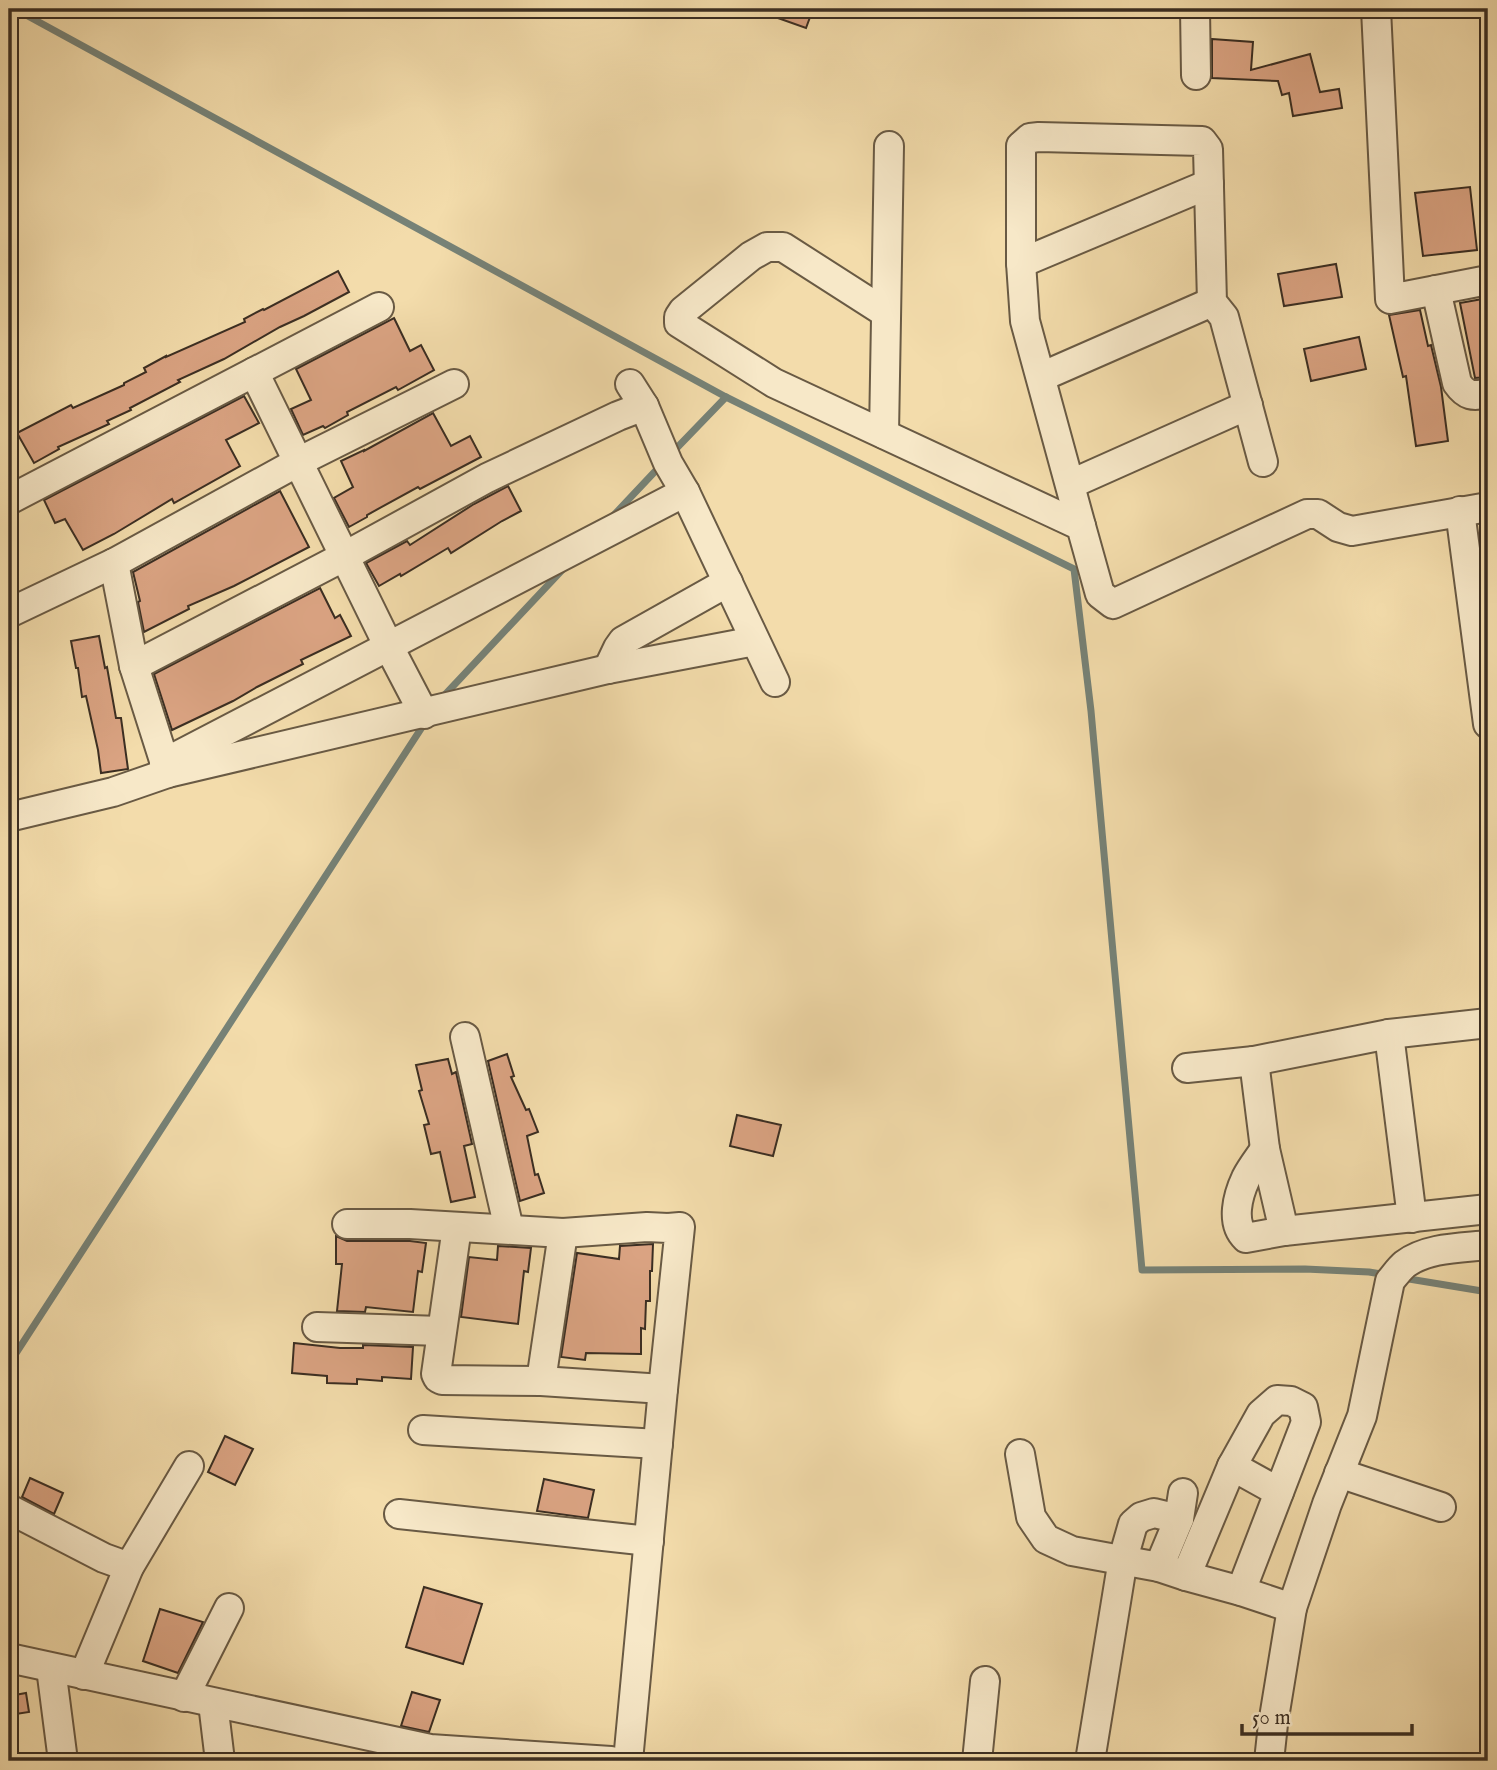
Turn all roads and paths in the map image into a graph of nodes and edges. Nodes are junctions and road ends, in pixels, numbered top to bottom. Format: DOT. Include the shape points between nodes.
graph roads {
  1 [pos="1195,9"];
  2 [pos="1376,9"];
  3 [pos="1196,75"];
  4 [pos="889,146"];
  5 [pos="1209,184"];
  6 [pos="1021,263"];
  7 [pos="1488,280"];
  8 [pos="1436,290"];
  9 [pos="1212,302"];
  10 [pos="379,307"];
  11 [pos="886,313"];
  12 [pos="254,372"];
  13 [pos="1041,377"];
  14 [pos="454,384"];
  15 [pos="1488,393"];
  16 [pos="1248,405"];
  17 [pos="884,434"];
  18 [pos="298,462"];
  19 [pos="1263,462"];
  20 [pos="1071,484"];
  21 [pos="685,492"];
  22 [pos="9,500"];
  23 [pos="1488,507"];
  24 [pos="1460,511"];
  25 [pos="1081,526"];
  26 [pos="345,556"];
  27 [pos="114,563"];
  28 [pos="727,582"];
  29 [pos="9,613"];
  30 [pos="755,641"];
  31 [pos="389,648"];
  32 [pos="134,666"];
  33 [pos="608,669"];
  34 [pos="775,681"];
  35 [pos="429,712"];
  36 [pos="1488,724"];
  37 [pos="166,768"];
  38 [pos="9,817"];
  39 [pos="1488,1023"];
  40 [pos="1389,1034"];
  41 [pos="465,1037"];
  42 [pos="1254,1061"];
  43 [pos="1187,1068"];
  44 [pos="1265,1149"];
  45 [pos="1488,1209"];
  46 [pos="1412,1218"];
  47 [pos="347,1224"];
  48 [pos="457,1227"];
  49 [pos="509,1229"];
  50 [pos="1284,1231"];
  51 [pos="563,1233"];
  52 [pos="1488,1245"];
  53 [pos="317,1327"];
  54 [pos="441,1331"];
  55 [pos="541,1381"];
  56 [pos="663,1389"];
  57 [pos="423,1430"];
  58 [pos="658,1444"];
  59 [pos="1020,1454"];
  60 [pos="189,1466"];
  61 [pos="1232,1466"];
  62 [pos="1339,1474"];
  63 [pos="1279,1492"];
  64 [pos="1441,1507"];
  65 [pos="9,1508"];
  66 [pos="399,1514"];
  67 [pos="649,1541"];
  68 [pos="1123,1559"];
  69 [pos="129,1567"];
  70 [pos="1172,1571"];
  71 [pos="1241,1591"];
  72 [pos="229,1608"];
  73 [pos="1292,1608"];
  74 [pos="9,1658"];
  75 [pos="51,1668"];
  76 [pos="84,1675"];
  77 [pos="985,1681"];
  78 [pos="184,1697"];
  79 [pos="213,1703"];
  80 [pos="63,1761"];
  81 [pos="220,1761"];
  82 [pos="611,1761"];
  83 [pos="628,1761"];
  84 [pos="977,1761"];
  85 [pos="1090,1761"];
  86 [pos="1269,1761"];
  1 -- 3 [label="street"];
  2 -- 8 [label="street" via="1390,299"];
  4 -- 11 [label="street"];
  5 -- 6 [label="street"];
  5 -- 6 [label="street" via="1208,149 1202,141 1030,138 1021,146"];
  5 -- 9 [label="street"];
  6 -- 13 [label="street" via="1025,321"];
  7 -- 8 [label="street"];
  8 -- 15 [label="street" via="1457,383 1464,393"];
  9 -- 13 [label="street"];
  9 -- 16 [label="street" via="1224,317"];
  10 -- 12 [label="street"];
  11 -- 17 [label="street"];
  11 -- 17 [label="street" via="783,247 767,247 679,317 679,323 774,383"];
  12 -- 18 [label="street"];
  12 -- 22 [label="street"];
  13 -- 20 [label="street"];
  14 -- 18 [label="street"];
  16 -- 19 [label="street"];
  16 -- 20 [label="street"];
  17 -- 25 [label="street"];
  18 -- 26 [label="street"];
  18 -- 27 [label="street"];
  20 -- 25 [label="street"];
  21 -- 26 [label="street" via="637,396 618,416 487,478"];
  21 -- 28 [label="street"];
  21 -- 31 [label="street"];
  23 -- 24 [label="street"];
  24 -- 25 [label="street" via="1352,531 1318,514 1307,514 1113,604 1100,594"];
  24 -- 36 [label="street"];
  26 -- 31 [label="street"];
  26 -- 32 [label="street"];
  27 -- 29 [label="street"];
  27 -- 32 [label="street"];
  28 -- 30 [label="street"];
  28 -- 33 [label="street" via="623,641"];
  30 -- 33 [label="street"];
  30 -- 34 [label="street"];
  31 -- 35 [label="street"];
  31 -- 37 [label="street"];
  32 -- 37 [label="street"];
  33 -- 35 [label="street"];
  35 -- 37 [label="street"];
  37 -- 38 [label="street" via="113,792"];
  39 -- 40 [label="street"];
  40 -- 42 [label="street"];
  40 -- 46 [label="street"];
  41 -- 49 [label="street"];
  42 -- 43 [label="street"];
  42 -- 44 [label="street"];
  44 -- 50 [label="street"];
  44 -- 50 [label="street" via="1246,1177 1237,1225 1246,1238"];
  45 -- 46 [label="street"];
  46 -- 50 [label="street"];
  47 -- 48 [label="street"];
  48 -- 49 [label="street"];
  48 -- 54 [label="street"];
  49 -- 51 [label="street"];
  51 -- 55 [label="street"];
  51 -- 56 [label="street" via="680,1227"];
  52 -- 62 [label="street" via="1437,1251 1418,1257 1397,1273 1364,1406"];
  53 -- 54 [label="street"];
  54 -- 55 [label="street" via="436,1374 442,1380"];
  55 -- 56 [label="street"];
  56 -- 58 [label="street"];
  57 -- 58 [label="street"];
  58 -- 67 [label="street"];
  59 -- 68 [label="street" via="1031,1517 1046,1539 1072,1551"];
  60 -- 69 [label="street"];
  61 -- 63 [label="street"];
  61 -- 63 [label="street" via="1261,1414 1277,1400 1303,1406 1306,1422"];
  61 -- 70 [label="street"];
  62 -- 64 [label="street"];
  62 -- 73 [label="street"];
  63 -- 71 [label="street"];
  65 -- 69 [label="street"];
  66 -- 67 [label="street"];
  67 -- 83 [label="street"];
  68 -- 70 [label="street"];
  68 -- 70 [label="street" via="1133,1524 1141,1517 1181,1506"];
  68 -- 85 [label="street"];
  69 -- 76 [label="street"];
  70 -- 71 [label="street"];
  71 -- 73 [label="street"];
  72 -- 78 [label="street"];
  73 -- 86 [label="street"];
  74 -- 75 [label="street"];
  75 -- 76 [label="street"];
  75 -- 80 [label="street"];
  76 -- 78 [label="street"];
  77 -- 84 [label="street"];
  78 -- 79 [label="street"];
  79 -- 81 [label="street"];
  79 -- 82 [label="street" via="430,1749"];
}
